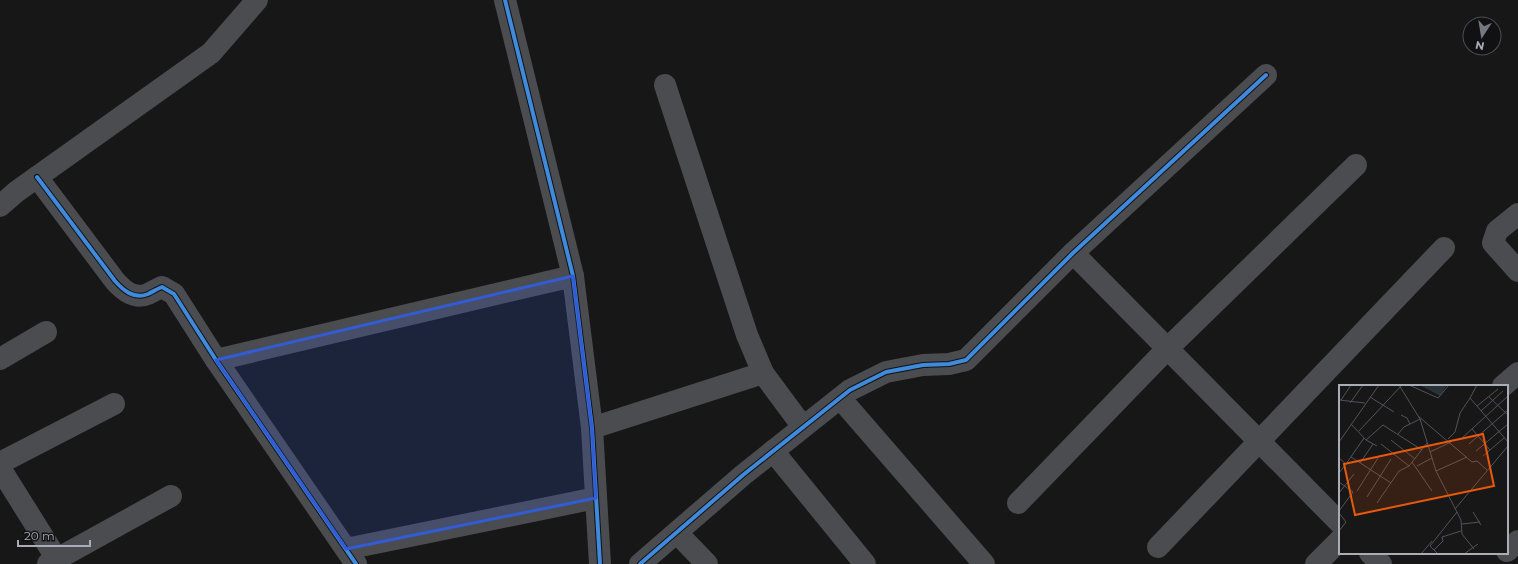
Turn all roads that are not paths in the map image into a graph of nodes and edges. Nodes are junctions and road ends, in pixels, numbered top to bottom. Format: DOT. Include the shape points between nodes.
graph roads {
  1 [pos="257,0"];
  2 [pos="505,0"];
  3 [pos="1266,75"];
  4 [pos="665,85"];
  5 [pos="1356,166"];
  6 [pos="37,177"];
  7 [pos="0,206"];
  8 [pos="1518,214"];
  9 [pos="1444,248"];
  10 [pos="1073,253"];
  11 [pos="1518,271"];
  12 [pos="573,276"];
  13 [pos="46,332"];
  14 [pos="1167,349"];
  15 [pos="0,359"];
  16 [pos="216,360"];
  17 [pos="763,373"];
  18 [pos="1518,373"];
  19 [pos="1504,385"];
  20 [pos="840,398"];
  21 [pos="114,404"];
  22 [pos="803,427"];
  23 [pos="592,428"];
  24 [pos="1258,442"];
  25 [pos="773,451"];
  26 [pos="0,463"];
  27 [pos="0,468"];
  28 [pos="171,496"];
  29 [pos="596,498"];
  30 [pos="1018,503"];
  31 [pos="1339,522"];
  32 [pos="677,533"];
  33 [pos="1339,541"];
  34 [pos="1518,541"];
  35 [pos="1158,547"];
  36 [pos="1508,552"];
  37 [pos="1371,554"];
  38 [pos="351,557"];
  39 [pos="55,563"];
  40 [pos="600,564"];
  41 [pos="640,564"];
  42 [pos="707,564"];
  43 [pos="865,564"];
  44 [pos="984,564"];
  45 [pos="1316,564"];
  46 [pos="1381,564"];
  1 -- 6 [label="street" via="211,53"];
  2 -- 12 [label="street"];
  3 -- 10 [label="street"];
  4 -- 17 [label="street" via="747,335"];
  5 -- 14 [label="street"];
  6 -- 7 [label="street"];
  6 -- 16 [label="street" via="125,292 138,296 162,287 174,294"];
  8 -- 11 [label="street" via="1497,231 1493,243"];
  9 -- 24 [label="street"];
  10 -- 14 [label="street"];
  10 -- 20 [label="street" via="966,360 886,372 850,390"];
  12 -- 16 [label="street"];
  12 -- 23 [label="street"];
  13 -- 15 [label="street"];
  14 -- 24 [label="street"];
  14 -- 30 [label="street"];
  16 -- 38 [label="street"];
  17 -- 22 [label="street"];
  17 -- 23 [label="street"];
  18 -- 19 [label="street"];
  20 -- 22 [label="street"];
  20 -- 44 [label="street"];
  21 -- 26 [label="street"];
  22 -- 25 [label="street"];
  23 -- 29 [label="street"];
  24 -- 31 [label="street"];
  24 -- 35 [label="street"];
  25 -- 32 [label="street"];
  25 -- 43 [label="street"];
  27 -- 39 [label="street"];
  28 -- 39 [label="street"];
  29 -- 38 [label="street"];
  29 -- 40 [label="street"];
  32 -- 41 [label="street"];
  32 -- 42 [label="street"];
  33 -- 45 [label="street"];
  34 -- 36 [label="street"];
  37 -- 46 [label="street"];
}
